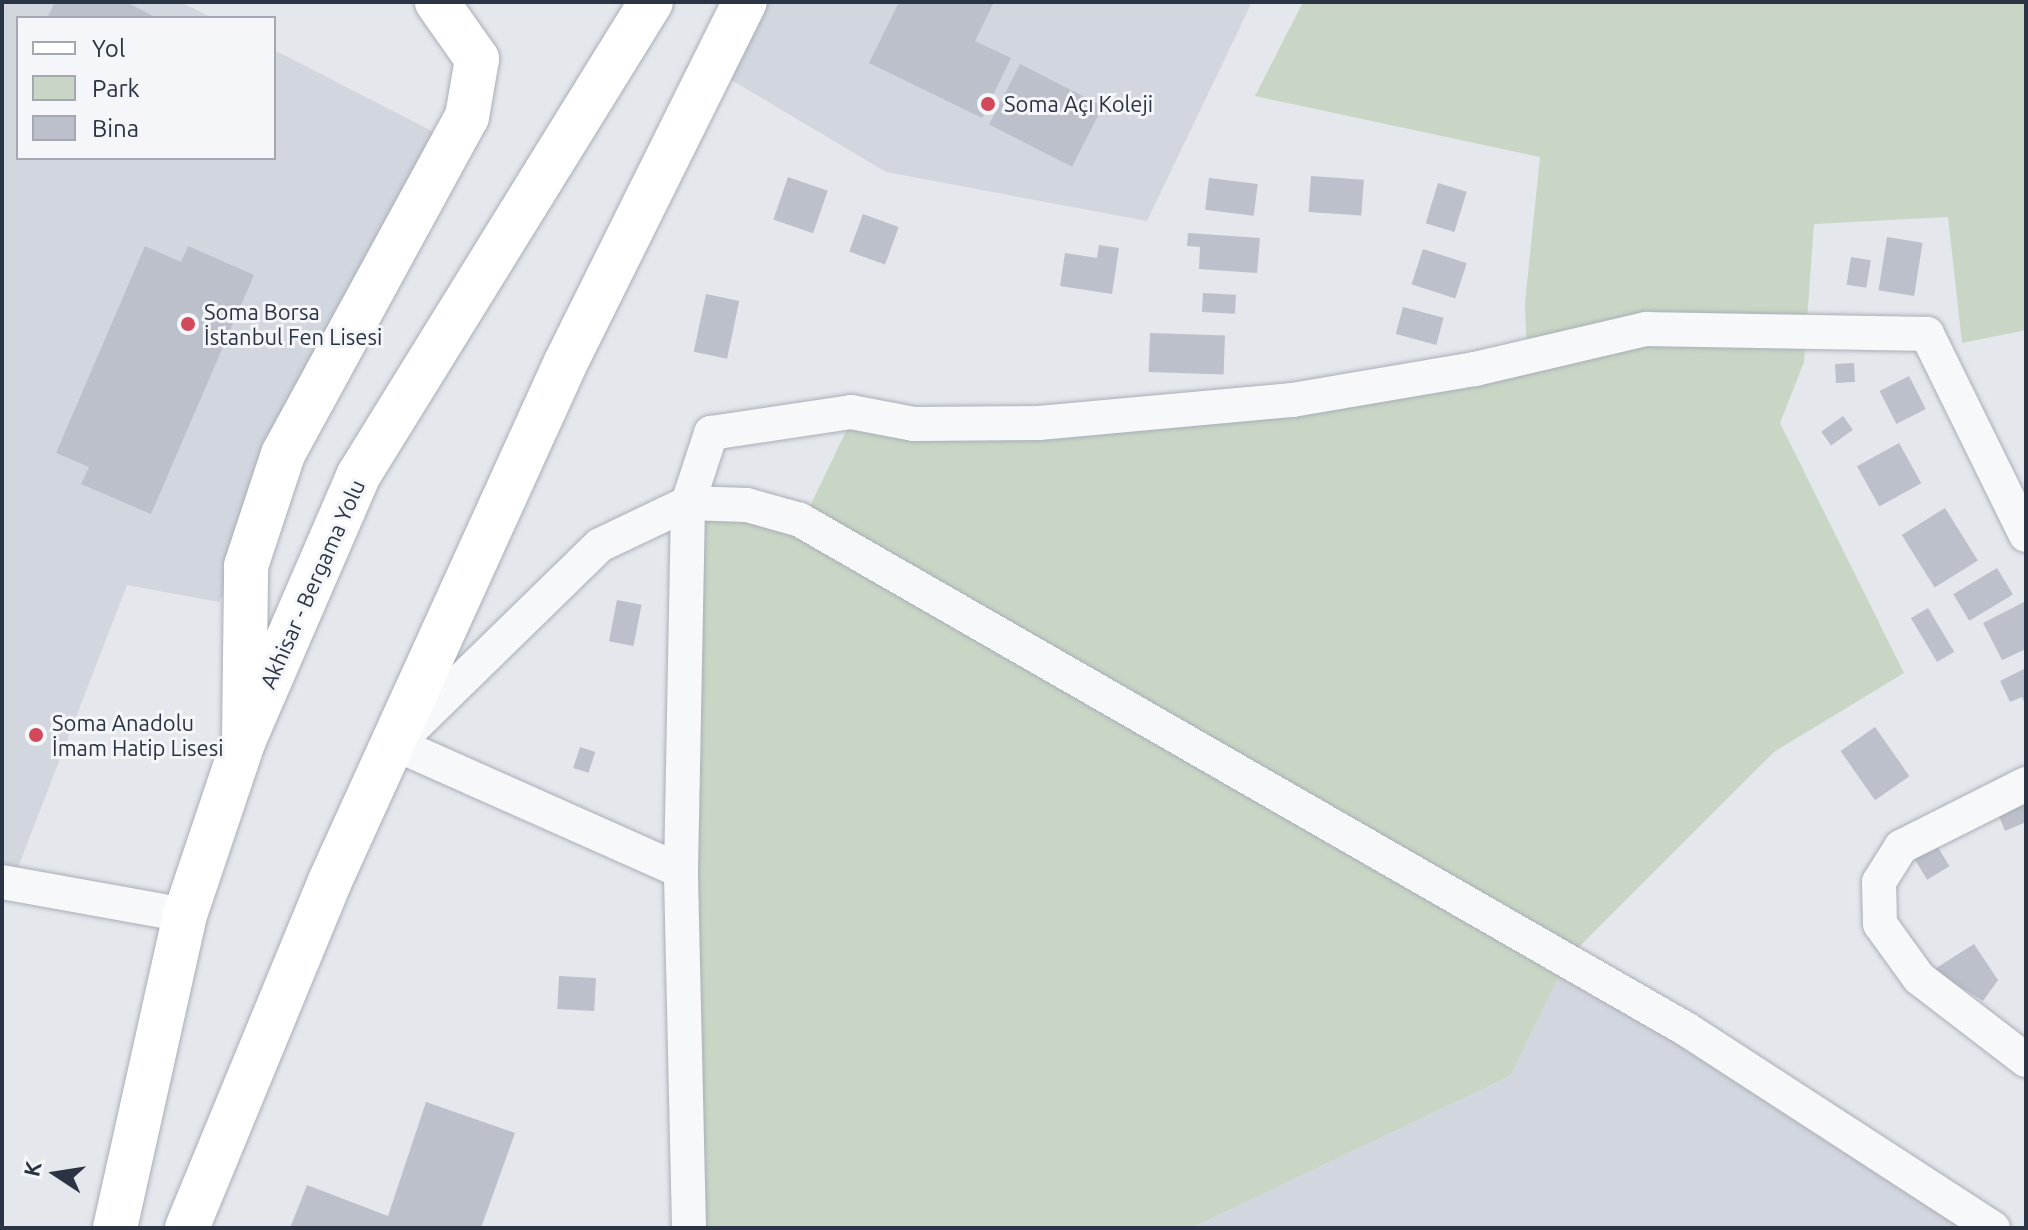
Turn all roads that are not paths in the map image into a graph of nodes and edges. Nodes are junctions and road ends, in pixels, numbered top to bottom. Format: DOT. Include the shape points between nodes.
graph roads {
  1 [pos="437,2"];
  2 [pos="651,2"];
  3 [pos="745,2"];
  4 [pos="688,503"];
  5 [pos="2026,535"];
  6 [pos="244,740"];
  7 [pos="396,744"];
  8 [pos="2026,784"];
  9 [pos="681,871"];
  10 [pos="2,882"];
  11 [pos="185,915"];
  12 [pos="2026,1060"];
  13 [pos="115,1228"];
  14 [pos="187,1228"];
  15 [pos="689,1228"];
  16 [pos="1993,1228"];
  1 -- 6 [label="main road" via="477,59 467,117 283,454 246,566"];
  2 -- 6 [label="main road, Akhisar - Bergama Yolu" via="358,476"];
  3 -- 7 [label="main road" via="566,362"];
  4 -- 5 [label="street" via="711,433 851,412 914,424 1039,423 1293,400 1475,369 1646,329 1927,334"];
  4 -- 7 [label="street" via="600,545"];
  4 -- 9 [label="street"];
  4 -- 16 [label="street" via="747,505 800,520 1686,1029"];
  6 -- 11 [label="main road, Akhisar - Bergama Yolu"];
  7 -- 9 [label="street"];
  7 -- 14 [label="main road" via="330,881"];
  8 -- 12 [label="street" via="1901,847 1879,882 1880,924 1919,978"];
  9 -- 15 [label="street"];
  10 -- 11 [label="street"];
  11 -- 13 [label="main road, Akhisar - Bergama Yolu"];
}
